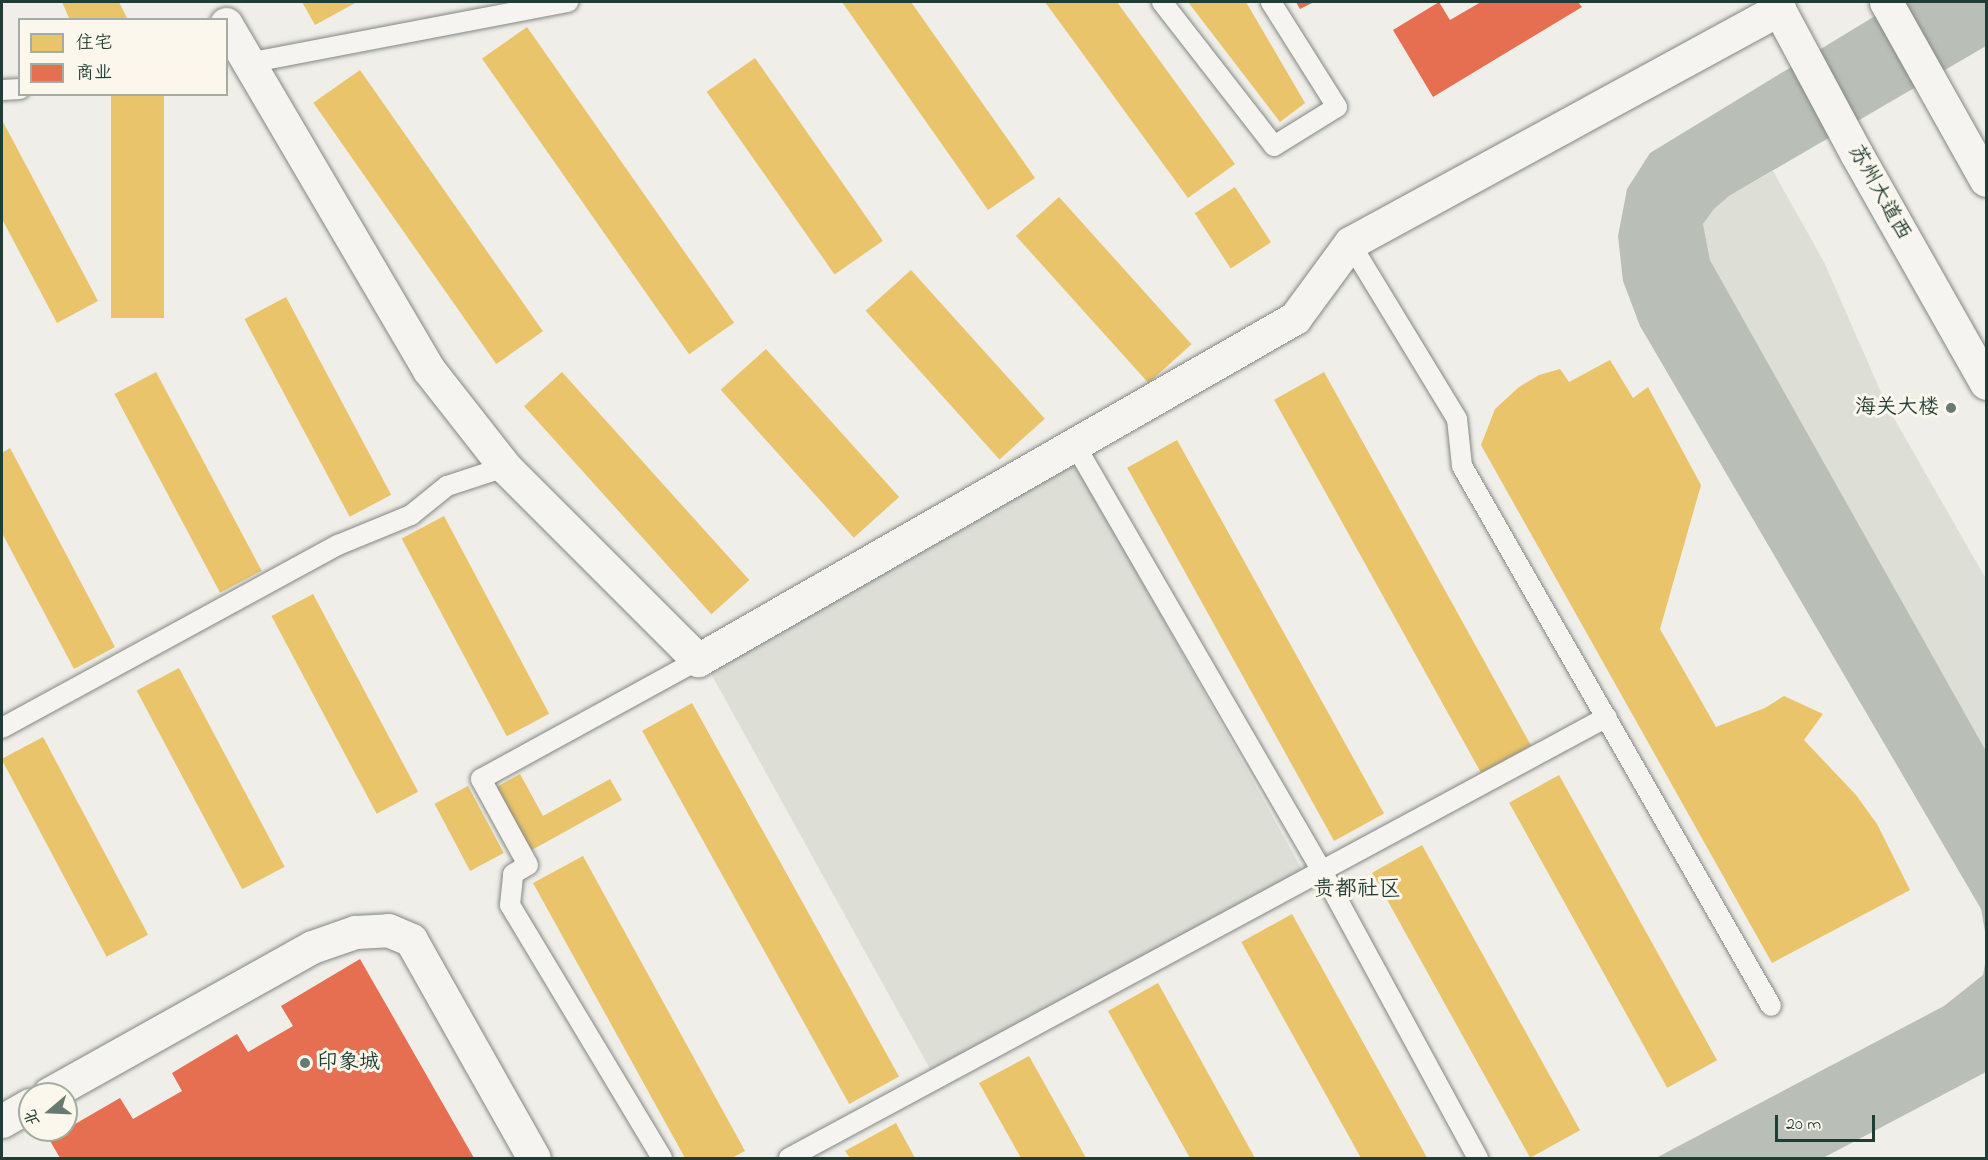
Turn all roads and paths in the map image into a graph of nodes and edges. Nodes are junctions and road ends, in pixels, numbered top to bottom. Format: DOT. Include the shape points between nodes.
graph roads {
  1 [pos="214,2"];
  2 [pos="568,2"];
  3 [pos="1162,2"];
  4 [pos="1271,2"];
  5 [pos="1886,2"];
  6 [pos="1778,5"];
  7 [pos="222,18"];
  8 [pos="233,39"];
  9 [pos="18,89"];
  10 [pos="2,90"];
  11 [pos="1986,180"];
  12 [pos="1350,243"];
  13 [pos="1986,383"];
  14 [pos="1075,445"];
  15 [pos="505,467"];
  16 [pos="698,660"];
  17 [pos="1607,717"];
  18 [pos="2,728"];
  19 [pos="1322,871"];
  20 [pos="1772,1006"];
  21 [pos="70,1082"];
  22 [pos="18,1112"];
  23 [pos="2,1121"];
  24 [pos="534,1158"];
  25 [pos="662,1158"];
  26 [pos="789,1158"];
  27 [pos="1478,1158"];
  1 -- 7 [label="street"];
  2 -- 8 [label="lane"];
  3 -- 4 [label="lane" via="1275,146 1337,107"];
  5 -- 11 [label="street"];
  6 -- 12 [label="street"];
  6 -- 13 [label="street, 苏州大道西" via="1856,153"];
  8 -- 15 [label="street" via="429,370"];
  9 -- 10 [label="lane"];
  12 -- 14 [label="street" via="1295,318"];
  12 -- 17 [label="lane" via="1457,419 1462,466"];
  14 -- 16 [label="street"];
  14 -- 19 [label="lane"];
  15 -- 16 [label="street"];
  15 -- 18 [label="lane" via="447,486 411,515 338,545"];
  16 -- 25 [label="lane" via="481,779 528,865 513,874 510,905"];
  17 -- 19 [label="lane"];
  17 -- 20 [label="lane"];
  19 -- 26 [label="lane"];
  19 -- 27 [label="lane"];
  21 -- 24 [label="street" via="312,947 355,932 388,930 411,940"];
  22 -- 23 [label="street"];
}
